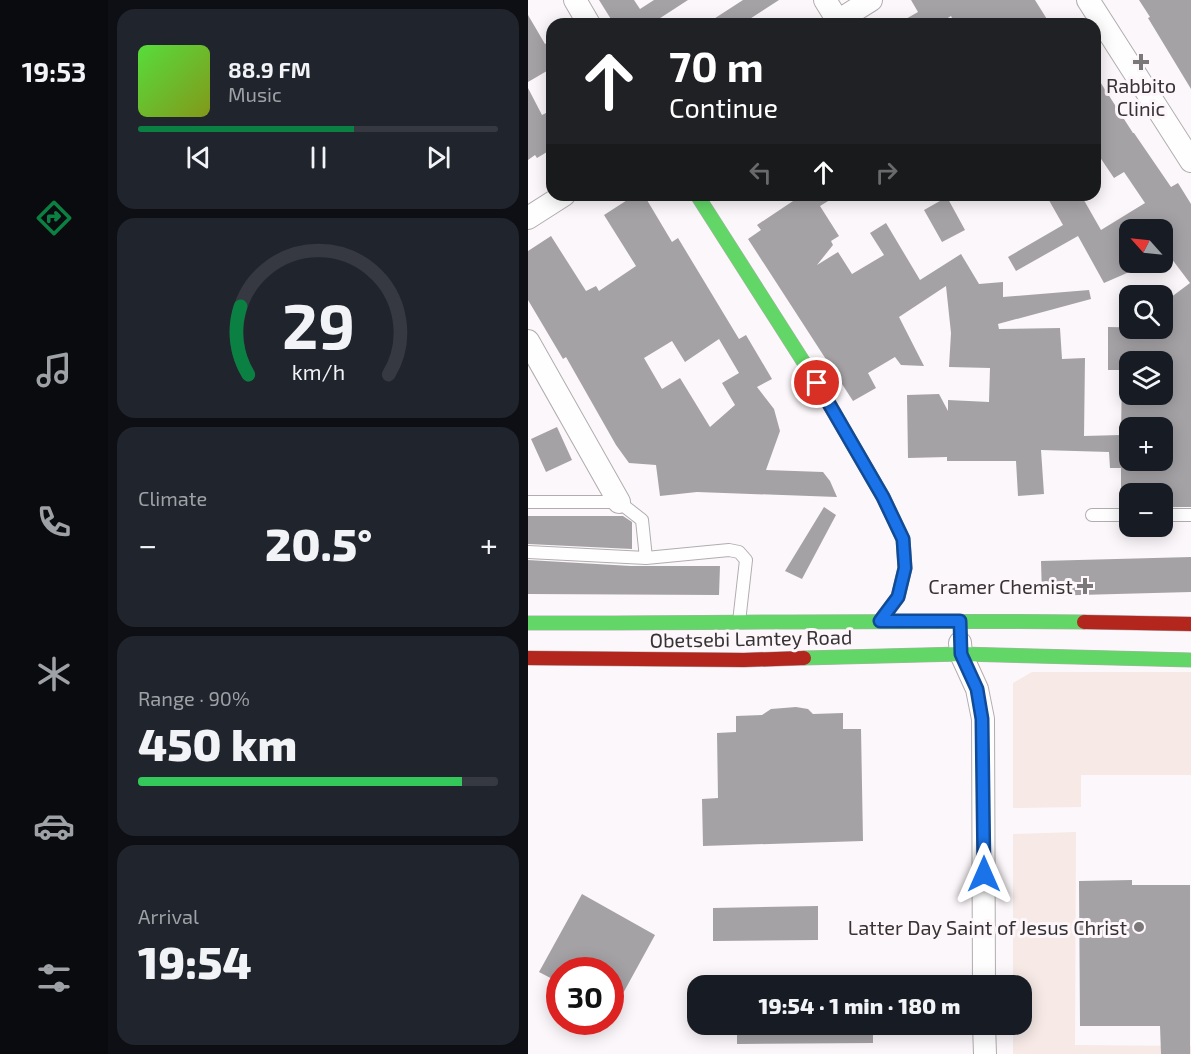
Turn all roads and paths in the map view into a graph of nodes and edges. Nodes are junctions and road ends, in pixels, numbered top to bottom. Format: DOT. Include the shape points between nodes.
graph roads {
  1 [pos="574,0"];
  2 [pos="825,0"];
  3 [pos="871,0"];
  4 [pos="1088,0"];
  5 [pos="586,18"];
  6 [pos="834,18"];
  7 [pos="842,18"];
  8 [pos="1100,18"];
  9 [pos="1101,20"];
  10 [pos="1191,161"];
  11 [pos="555,201"];
  12 [pos="701,201"];
  13 [pos="528,218"];
  14 [pos="528,341"];
  15 [pos="528,502"];
  16 [pos="619,502"];
  17 [pos="1191,514"];
  18 [pos="1092,515"];
  19 [pos="1119,515"];
  20 [pos="1173,515"];
  21 [pos="528,552"];
  22 [pos="646,558"];
  23 [pos="880,621"];
  24 [pos="960,621"];
  25 [pos="528,622"];
  26 [pos="739,623"];
  27 [pos="1191,624"];
  28 [pos="961,654"];
  29 [pos="528,658"];
  30 [pos="1191,660"];
  31 [pos="984,975"];
  32 [pos="984,1035"];
  33 [pos="985,1054"];
  1 -- 5 [label="street"];
  2 -- 6 [label="street"];
  3 -- 7 [label="street"];
  4 -- 8 [label="street"];
  9 -- 10 [label="street"];
  11 -- 13 [label="street"];
  12 -- 23 [label="main road" via="817,383 903,539 905,568 898,597"];
  14 -- 16 [label="street"];
  15 -- 16 [label="lane"];
  16 -- 22 [label="lane" via="642,520"];
  17 -- 20 [label="lane"];
  18 -- 19 [label="lane"];
  21 -- 22 [label="lane"];
  22 -- 26 [label="lane" via="739,552 746,560"];
  23 -- 24 [label="main road, Obetsebi Lamtey Road"];
  23 -- 26 [label="main road, Obetsebi Lamtey Road"];
  24 -- 27 [label="main road, Obetsebi Lamtey Road"];
  24 -- 28 [label="street"];
  25 -- 26 [label="main road, Obetsebi Lamtey Road"];
  28 -- 29 [label="main road, Obetsebi Lamtey Road" via="744,660"];
  28 -- 30 [label="main road, Obetsebi Lamtey Road"];
  28 -- 31 [label="street" via="977,689 982,719"];
  32 -- 33 [label="street"];
}
